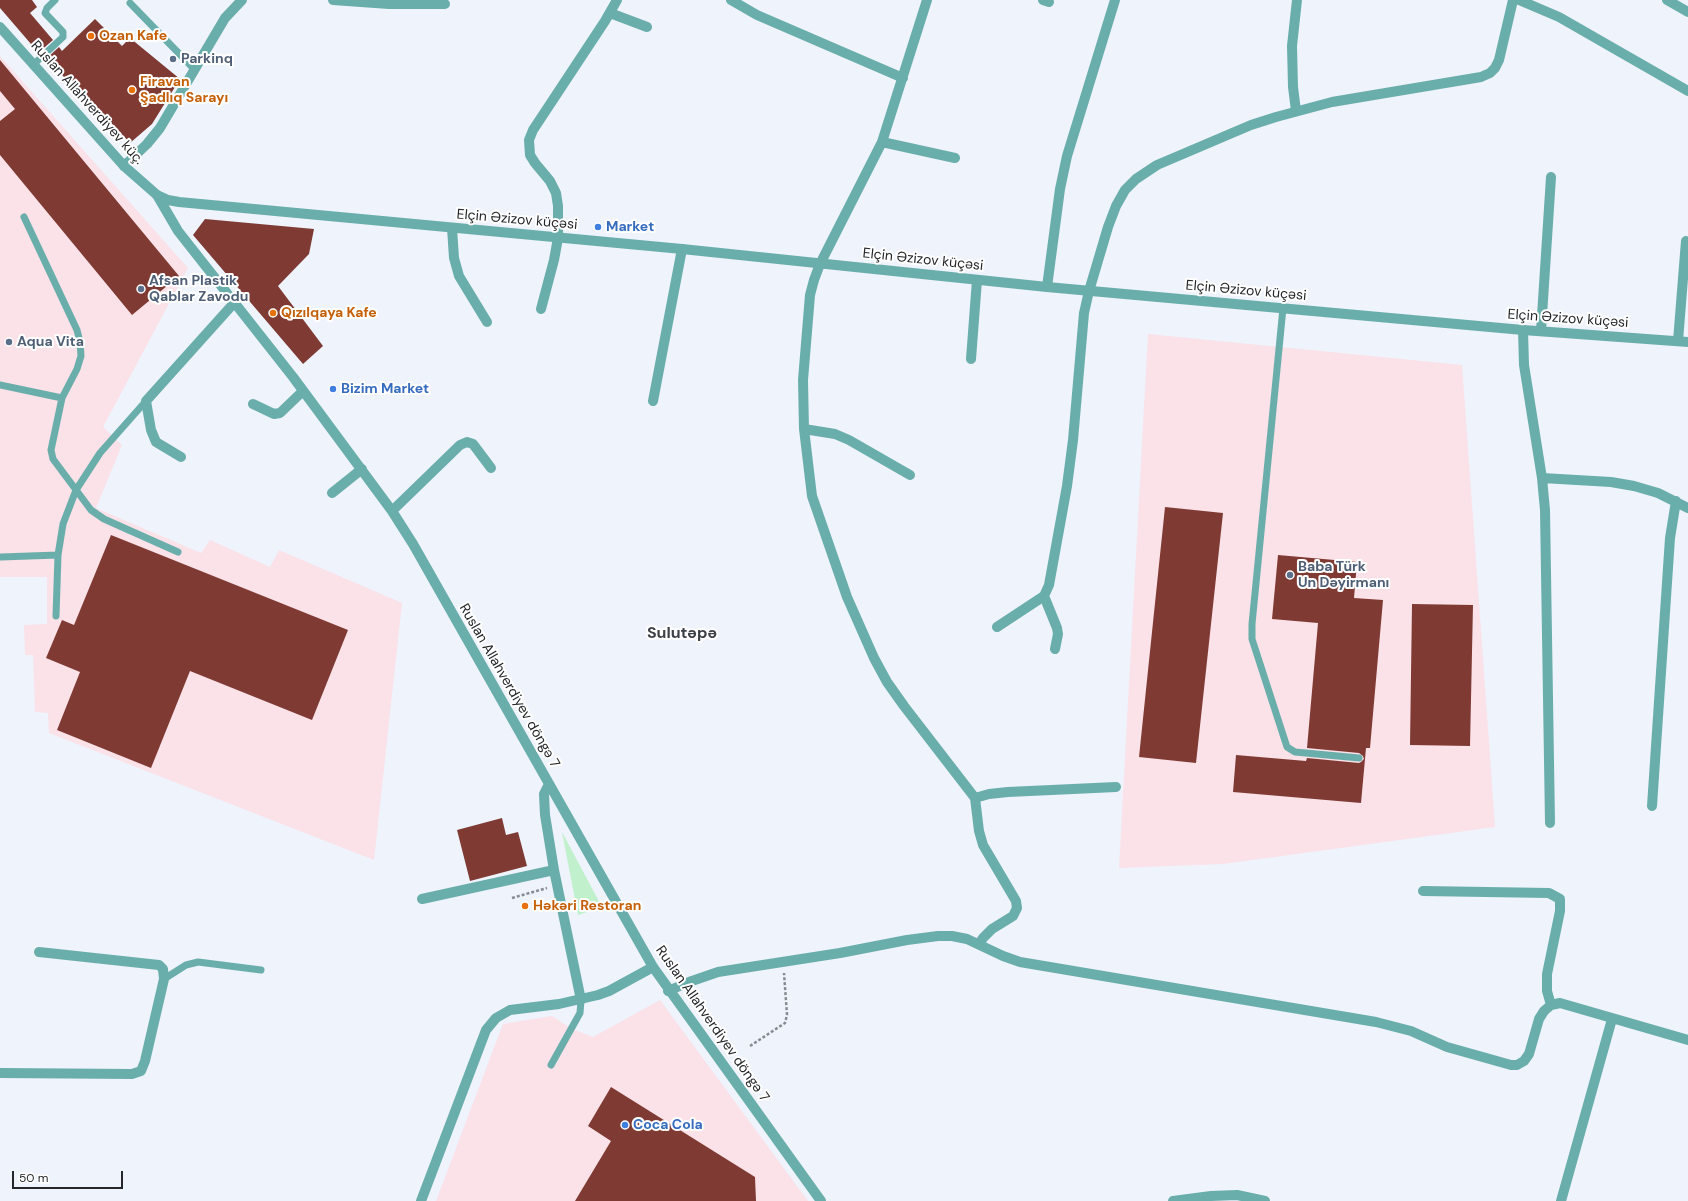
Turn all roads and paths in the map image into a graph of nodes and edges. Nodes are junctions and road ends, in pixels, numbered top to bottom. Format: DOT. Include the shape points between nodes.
graph roads {
  1 [pos="55,0"];
  2 [pos="242,0"];
  3 [pos="333,0"];
  4 [pos="617,0"];
  5 [pos="731,0"];
  6 [pos="927,0"];
  7 [pos="1115,0"];
  8 [pos="1297,0"];
  9 [pos="1513,0"];
  10 [pos="1519,0"];
  11 [pos="1667,0"];
  12 [pos="130,3"];
  13 [pos="445,4"];
  14 [pos="1688,12"];
  15 [pos="610,13"];
  16 [pos="0,27"];
  17 [pos="647,27"];
  18 [pos="33,65"];
  19 [pos="195,70"];
  20 [pos="902,78"];
  21 [pos="1688,91"];
  22 [pos="1296,111"];
  23 [pos="882,142"];
  24 [pos="955,158"];
  25 [pos="124,166"];
  26 [pos="1551,177"];
  27 [pos="157,195"];
  28 [pos="24,217"];
  29 [pos="452,228"];
  30 [pos="558,238"];
  31 [pos="1686,241"];
  32 [pos="682,249"];
  33 [pos="820,264"];
  34 [pos="977,280"];
  35 [pos="1047,287"];
  36 [pos="1089,291"];
  37 [pos="234,303"];
  38 [pos="1283,308"];
  39 [pos="541,309"];
  40 [pos="487,322"];
  41 [pos="1523,330"];
  42 [pos="1542,331"];
  43 [pos="1683,342"];
  44 [pos="971,359"];
  45 [pos="0,385"];
  46 [pos="303,391"];
  47 [pos="62,398"];
  48 [pos="146,401"];
  49 [pos="653,401"];
  50 [pos="253,404"];
  51 [pos="804,429"];
  52 [pos="182,458"];
  53 [pos="491,468"];
  54 [pos="362,469"];
  55 [pos="910,475"];
  56 [pos="1542,478"];
  57 [pos="76,490"];
  58 [pos="332,493"];
  59 [pos="1676,501"];
  60 [pos="1688,508"];
  61 [pos="392,511"];
  62 [pos="178,552"];
  63 [pos="58,555"];
  64 [pos="1,557"];
  65 [pos="1044,596"];
  66 [pos="56,616"];
  67 [pos="997,627"];
  68 [pos="1055,649"];
  69 [pos="1359,758"];
  70 [pos="549,784"];
  71 [pos="1116,787"];
  72 [pos="975,798"];
  73 [pos="1652,806"];
  74 [pos="1550,823"];
  75 [pos="554,870"];
  76 [pos="557,884"];
  77 [pos="1424,891"];
  78 [pos="512,898"];
  79 [pos="422,899"];
  80 [pos="979,944"];
  81 [pos="39,952"];
  82 [pos="783,962"];
  83 [pos="652,967"];
  84 [pos="261,970"];
  85 [pos="164,980"];
  86 [pos="668,990"];
  87 [pos="581,1000"];
  88 [pos="1551,1005"];
  89 [pos="1612,1019"];
  90 [pos="1688,1040"];
  91 [pos="750,1046"];
  92 [pos="552,1065"];
  93 [pos="0,1073"];
  94 [pos="1186,1200"];
  95 [pos="421,1201"];
  96 [pos="821,1201"];
  97 [pos="1174,1201"];
  98 [pos="1265,1201"];
  99 [pos="1562,1201"];
  1 -- 18 [label="lane" via="45,13 63,32 63,37"];
  2 -- 19 [label="street" via="225,18"];
  3 -- 13 [label="street"];
  4 -- 15 [label="street"];
  5 -- 20 [label="street" via="757,15"];
  6 -- 20 [label="street"];
  7 -- 35 [label="street" via="1067,156"];
  8 -- 22 [label="street" via="1292,46"];
  9 -- 22 [label="street" via="1499,60 1490,73 1480,77 1332,102"];
  10 -- 21 [label="street" via="1559,17"];
  11 -- 14 [label="street"];
  12 -- 19 [label="lane"];
  15 -- 17 [label="street"];
  15 -- 30 [label="street" via="533,130 529,140 530,156 556,193"];
  16 -- 18 [label="street, Ruslan Allahverdiyev küç."];
  18 -- 25 [label="street, Ruslan Allahverdiyev küç."];
  19 -- 25 [label="street" via="160,128"];
  20 -- 23 [label="street"];
  22 -- 36 [label="street" via="1251,125 1157,165 1136,179 1125,190 1116,206"];
  23 -- 24 [label="street"];
  23 -- 33 [label="street"];
  25 -- 27 [label="street, Ruslan Allahverdiyev küç."];
  26 -- 42 [label="street"];
  27 -- 29 [label="street, Elçin Əzizov küçəsi" via="179,202"];
  27 -- 37 [label="street, Ruslan Allahverdiyev döngə 7" via="178,231"];
  28 -- 47 [label="lane" via="77,330 80,342 81,356 77,369"];
  29 -- 30 [label="street, Elçin Əzizov küçəsi"];
  29 -- 40 [label="street" via="454,258 459,276"];
  30 -- 32 [label="street, Elçin Əzizov küçəsi"];
  30 -- 39 [label="street"];
  31 -- 43 [label="street"];
  32 -- 33 [label="street, Elçin Əzizov küçəsi"];
  32 -- 49 [label="street"];
  33 -- 34 [label="street, Elçin Əzizov küçəsi"];
  33 -- 51 [label="street" via="810,296 803,380"];
  34 -- 35 [label="street, Elçin Əzizov küçəsi"];
  34 -- 44 [label="street"];
  35 -- 36 [label="street, Elçin Əzizov küçəsi"];
  36 -- 38 [label="street, Elçin Əzizov küçəsi"];
  36 -- 65 [label="street" via="1084,313 1067,486 1049,585"];
  37 -- 46 [label="street, Ruslan Allahverdiyev döngə 7"];
  37 -- 48 [label="street"];
  38 -- 41 [label="street, Elçin Əzizov küçəsi"];
  38 -- 69 [label="lane" via="1252,638 1287,747 1295,752"];
  41 -- 42 [label="street, Elçin Əzizov küçəsi"];
  41 -- 56 [label="street" via="1524,365"];
  42 -- 43 [label="street, Elçin Əzizov küçəsi"];
  45 -- 47 [label="lane"];
  46 -- 50 [label="street" via="280,413 274,414"];
  46 -- 54 [label="street, Ruslan Allahverdiyev döngə 7"];
  47 -- 57 [label="lane" via="51,450 53,459"];
  48 -- 52 [label="street" via="151,430 156,442"];
  48 -- 57 [label="lane" via="100,453"];
  51 -- 55 [label="street" via="835,434 849,440"];
  51 -- 72 [label="street" via="812,496 847,597 874,658 887,682"];
  53 -- 61 [label="street" via="473,444 466,442"];
  54 -- 58 [label="street"];
  54 -- 61 [label="street, Ruslan Allahverdiyev döngə 7"];
  56 -- 59 [label="street" via="1611,482 1658,492"];
  56 -- 74 [label="street" via="1545,518"];
  57 -- 62 [label="lane" via="91,510 104,519"];
  57 -- 63 [label="lane" via="63,524"];
  59 -- 60 [label="street"];
  59 -- 73 [label="street" via="1670,538"];
  61 -- 70 [label="street, Ruslan Allahverdiyev döngə 7"];
  63 -- 64 [label="lane"];
  63 -- 66 [label="lane"];
  65 -- 67 [label="street"];
  65 -- 68 [label="street" via="1057,628"];
  70 -- 75 [label="street" via="544,794 544,804"];
  70 -- 83 [label="street, Ruslan Allahverdiyev döngə 7"];
  71 -- 72 [label="street" via="1008,792"];
  72 -- 80 [label="street" via="979,831 984,845 1016,901 1017,908 1013,916 992,929"];
  75 -- 76 [label="street"];
  75 -- 79 [label="street"];
  76 -- 78 [label="path"];
  76 -- 87 [label="street"];
  77 -- 88 [label="street" via="1549,893 1560,899 1560,911 1547,974 1547,991"];
  80 -- 82 [label="street" via="952,936 938,936"];
  80 -- 88 [label="street" via="1020,962 1376,1022 1411,1031 1447,1047 1511,1065 1524,1062 1529,1054 1539,1019"];
  81 -- 85 [label="street" via="158,965 163,969"];
  82 -- 86 [label="street" via="718,972"];
  82 -- 91 [label="path" via="787,1014 785,1023"];
  83 -- 86 [label="street, Ruslan Allahverdiyev döngə 7"];
  83 -- 87 [label="street" via="609,991"];
  84 -- 85 [label="lane" via="198,962 186,966"];
  85 -- 93 [label="street" via="141,1071 132,1074"];
  86 -- 96 [label="street, Ruslan Allahverdiyev döngə 7"];
  87 -- 92 [label="lane" via="580,1013"];
  87 -- 95 [label="street" via="510,1010 496,1018 486,1030"];
  88 -- 89 [label="street" via="1560,1003"];
  89 -- 90 [label="street"];
  89 -- 99 [label="street"];
  94 -- 97 [label="street"];
  94 -- 98 [label="street" via="1237,1195"];
}
